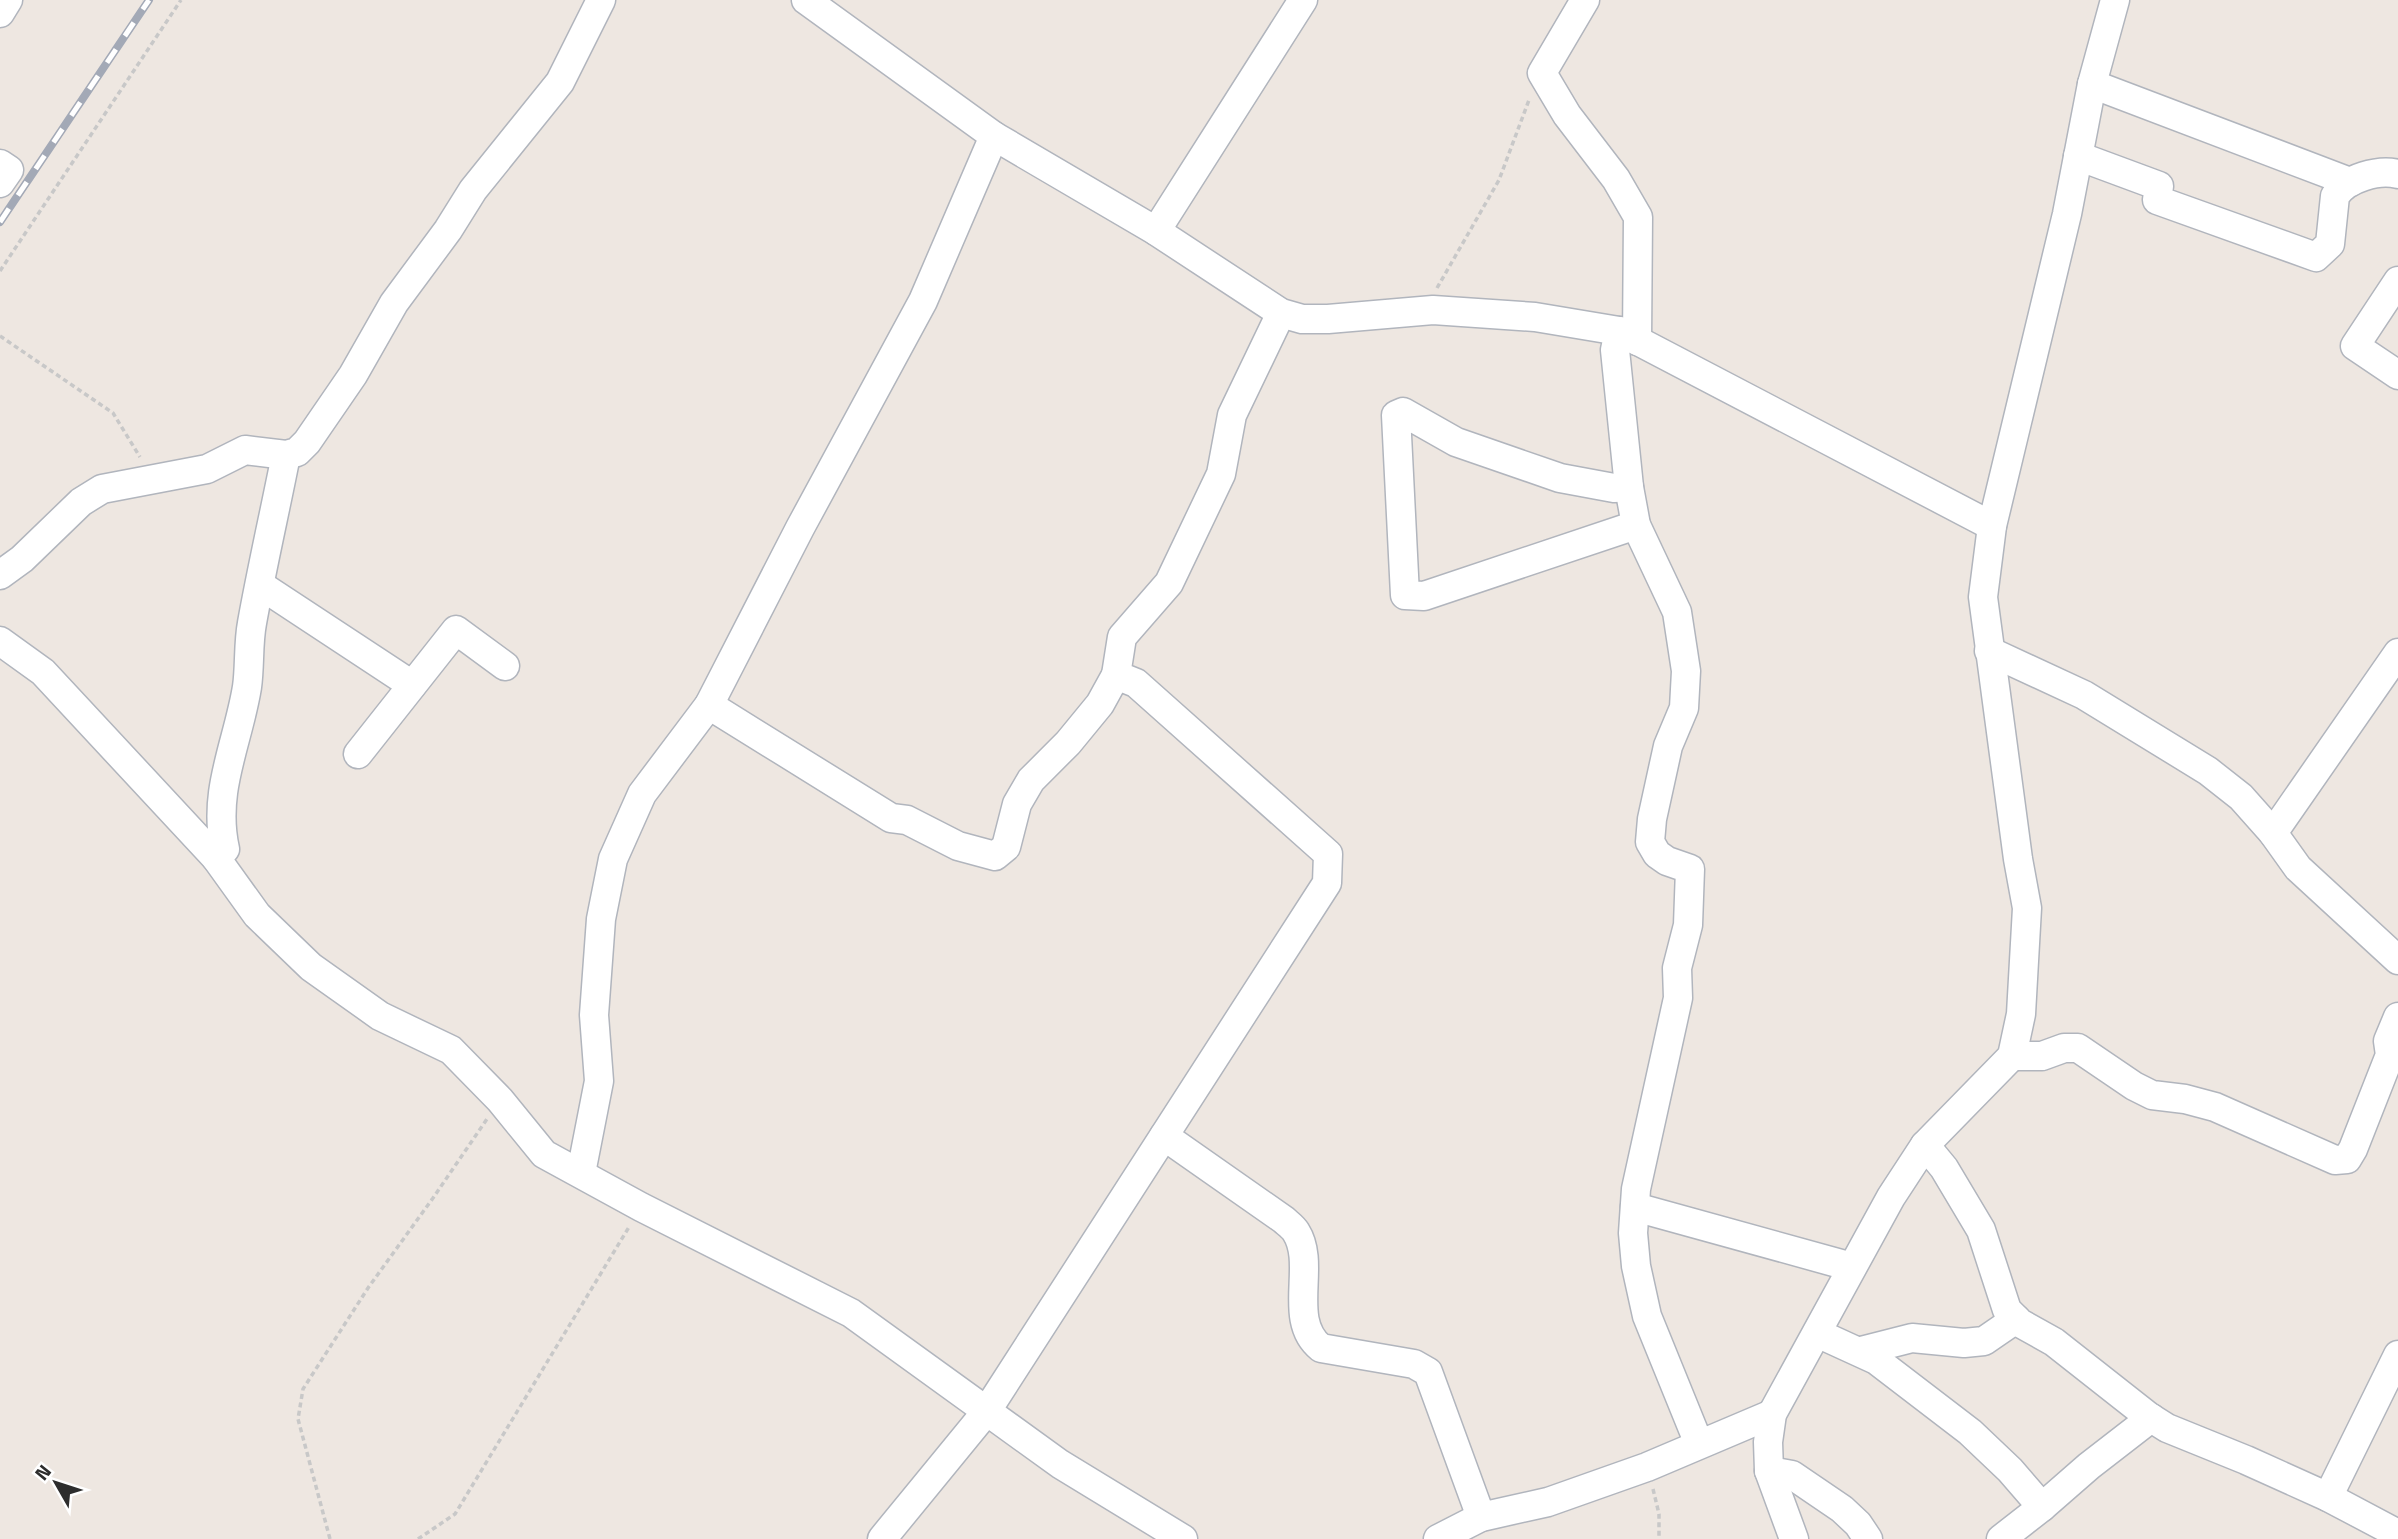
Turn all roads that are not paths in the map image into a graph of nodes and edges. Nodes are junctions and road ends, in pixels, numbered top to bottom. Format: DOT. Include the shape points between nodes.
graph roads {
  1 [pos="8,0"];
  2 [pos="601,0"];
  3 [pos="806,0"];
  4 [pos="1303,0"];
  5 [pos="1585,0"];
  6 [pos="2115,0"];
  7 [pos="0,13"];
  8 [pos="2092,84"];
  9 [pos="994,136"];
  10 [pos="2078,156"];
  11 [pos="0,164"];
  12 [pos="2398,174"];
  13 [pos="2350,182"];
  14 [pos="0,184"];
  15 [pos="1156,231"];
  16 [pos="2398,281"];
  17 [pos="1281,313"];
  18 [pos="1628,336"];
  19 [pos="2398,375"];
  20 [pos="286,455"];
  21 [pos="1629,487"];
  22 [pos="1636,525"];
  23 [pos="1992,526"];
  24 [pos="0,575"];
  25 [pos="260,585"];
  26 [pos="0,641"];
  27 [pos="1989,651"];
  28 [pos="2398,653"];
  29 [pos="505,666"];
  30 [pos="1116,675"];
  31 [pos="412,685"];
  32 [pos="709,705"];
  33 [pos="358,754"];
  34 [pos="2273,832"];
  35 [pos="216,858"];
  36 [pos="2398,960"];
  37 [pos="2398,1017"];
  38 [pos="2012,1056"];
  39 [pos="1164,1136"];
  40 [pos="1925,1145"];
  41 [pos="581,1173"];
  42 [pos="1635,1207"];
  43 [pos="1852,1267"];
  44 [pos="2017,1320"];
  45 [pos="1816,1333"];
  46 [pos="1861,1351"];
  47 [pos="2398,1355"];
  48 [pos="986,1412"];
  49 [pos="1772,1414"];
  50 [pos="2151,1418"];
  51 [pos="1699,1444"];
  52 [pos="1769,1471"];
  53 [pos="2328,1497"];
  54 [pos="2042,1507"];
  55 [pos="1482,1517"];
  56 [pos="2398,1534"];
  57 [pos="882,1539"];
  58 [pos="1183,1539"];
  59 [pos="1438,1539"];
  60 [pos="1794,1539"];
  61 [pos="1868,1539"];
  62 [pos="2001,1539"];
  1 -- 7 [label="street"];
  2 -- 20 [label="street" via="560,82 473,190 394,303 307,442"];
  3 -- 9 [label="street"];
  4 -- 15 [label="street"];
  5 -- 18 [label="street" via="1542,74 1639,217"];
  6 -- 8 [label="street"];
  8 -- 10 [label="street"];
  8 -- 13 [label="street"];
  9 -- 15 [label="street"];
  9 -- 32 [label="street" via="923,302"];
  10 -- 13 [label="street" via="2159,186 2157,200 2316,257 2330,244 2336,196"];
  10 -- 23 [label="street"];
  11 -- 14 [label="street" via="9,170"];
  12 -- 13 [label="street" via="2384,171"];
  15 -- 17 [label="street"];
  16 -- 19 [label="street" via="2355,346"];
  17 -- 18 [label="street" via="1303,319 1424,311 1535,317"];
  17 -- 30 [label="street" via="1232,415 1221,474 1169,583 1122,636"];
  18 -- 21 [label="street" via="1615,350"];
  18 -- 23 [label="street"];
  20 -- 24 [label="street" via="245,450 207,469 102,489 81,502"];
  20 -- 25 [label="street"];
  21 -- 22 [label="street"];
  21 -- 22 [label="street" via="1560,478 1456,442 1403,412 1396,415 1405,595 1424,596"];
  22 -- 42 [label="street" via="1677,612 1686,671 1684,708 1668,746 1650,842 1667,861 1690,869 1688,925 1677,968 1678,998"];
  23 -- 27 [label="street" via="1983,597"];
  25 -- 31 [label="street"];
  25 -- 35 [label="street" via="239,732 220,801 225,849"];
  26 -- 35 [label="street" via="43,672"];
  27 -- 34 [label="street" via="2084,695 2208,771 2241,797"];
  27 -- 38 [label="street" via="2027,908 2021,1014"];
  28 -- 34 [label="street"];
  29 -- 31 [label="street" via="456,630"];
  30 -- 32 [label="street" via="1100,704 1031,780 1017,804 1006,847 995,856 891,818"];
  30 -- 39 [label="street" via="1136,683 1328,854 1327,883"];
  31 -- 33 [label="street"];
  32 -- 41 [label="street" via="642,794 613,859 601,919 594,1015 598,1081"];
  34 -- 36 [label="street" via="2298,868"];
  35 -- 41 [label="street" via="257,915 311,967 380,1016 451,1049 544,1154"];
  37 -- 38 [label="street" via="2388,1041 2390,1055 2347,1159 2335,1160 2215,1107 2152,1095 2078,1048 2042,1056"];
  38 -- 40 [label="street"];
  39 -- 48 [label="street"];
  39 -- 55 [label="street" via="1296,1231 1301,1246 1305,1327 1311,1340 1321,1348 1414,1364 1428,1372"];
  40 -- 43 [label="street"];
  40 -- 44 [label="street" via="1981,1230 2007,1310"];
  41 -- 48 [label="street" via="851,1313"];
  42 -- 43 [label="street"];
  42 -- 51 [label="street" via="1635,1255 1647,1316"];
  43 -- 45 [label="street"];
  44 -- 46 [label="street" via="1984,1341 1912,1338"];
  44 -- 50 [label="street" via="2054,1342"];
  45 -- 46 [label="street"];
  45 -- 49 [label="street"];
  46 -- 54 [label="street" via="1970,1432"];
  47 -- 53 [label="street"];
  48 -- 57 [label="street"];
  48 -- 58 [label="street" via="1060,1464"];
  49 -- 51 [label="street"];
  49 -- 52 [label="street"];
  50 -- 53 [label="street"];
  50 -- 54 [label="street"];
  51 -- 55 [label="street" via="1548,1502"];
  52 -- 60 [label="street"];
  52 -- 61 [label="street" via="1792,1475 1842,1509"];
  53 -- 56 [label="street"];
  54 -- 62 [label="street"];
  55 -- 59 [label="street"];
}
